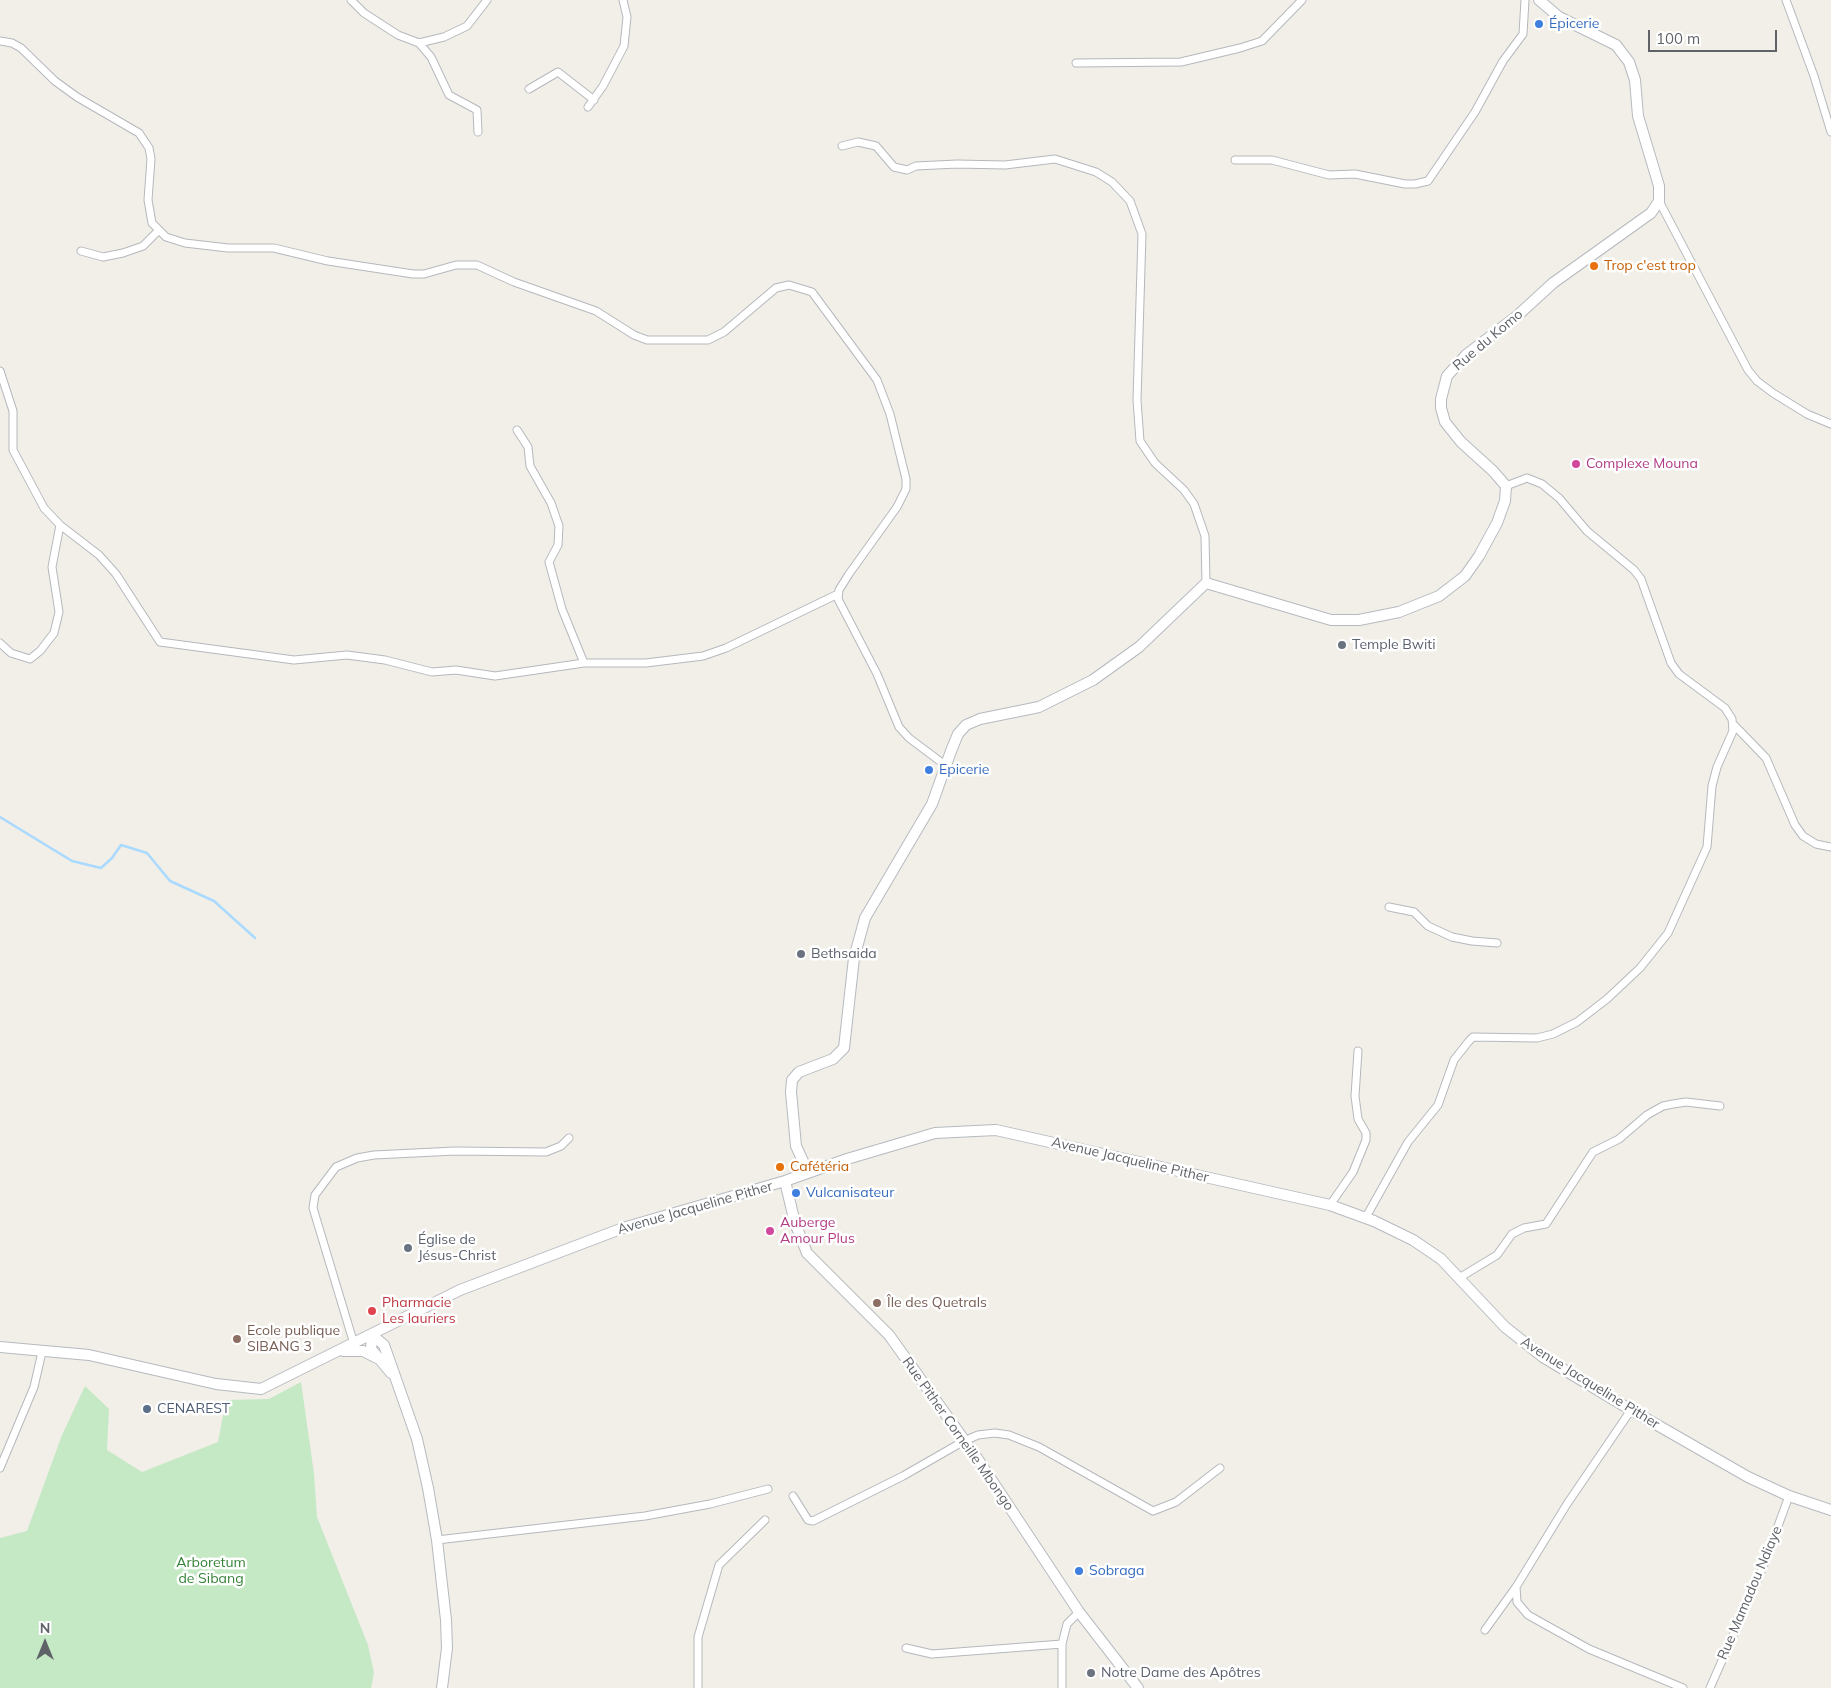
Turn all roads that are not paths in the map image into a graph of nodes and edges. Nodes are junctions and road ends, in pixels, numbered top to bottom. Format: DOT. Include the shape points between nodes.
graph roads {
  1 [pos="351,0"];
  2 [pos="487,0"];
  3 [pos="623,0"];
  4 [pos="1302,0"];
  5 [pos="1525,0"];
  6 [pos="1539,0"];
  7 [pos="1786,0"];
  8 [pos="0,41"];
  9 [pos="419,43"];
  10 [pos="1076,64"];
  11 [pos="529,89"];
  12 [pos="594,100"];
  13 [pos="588,108"];
  14 [pos="478,132"];
  15 [pos="1831,132"];
  16 [pos="842,146"];
  17 [pos="1235,160"];
  18 [pos="1659,201"];
  19 [pos="158,231"];
  20 [pos="80,252"];
  21 [pos="0,371"];
  22 [pos="1831,424"];
  23 [pos="517,430"];
  24 [pos="1506,486"];
  25 [pos="60,525"];
  26 [pos="1206,583"];
  27 [pos="838,594"];
  28 [pos="0,642"];
  29 [pos="584,663"];
  30 [pos="1734,725"];
  31 [pos="945,765"];
  32 [pos="1831,847"];
  33 [pos="1389,907"];
  34 [pos="1497,943"];
  35 [pos="1358,1051"];
  36 [pos="1720,1106"];
  37 [pos="569,1138"];
  38 [pos="808,1172"];
  39 [pos="785,1181"];
  40 [pos="1330,1205"];
  41 [pos="1366,1217"];
  42 [pos="1459,1278"];
  43 [pos="400,1319"];
  44 [pos="372,1335"];
  45 [pos="354,1344"];
  46 [pos="0,1347"];
  47 [pos="339,1351"];
  48 [pos="42,1352"];
  49 [pos="384,1359"];
  50 [pos="1631,1410"];
  51 [pos="964,1441"];
  52 [pos="0,1468"];
  53 [pos="1220,1468"];
  54 [pos="768,1489"];
  55 [pos="793,1496"];
  56 [pos="1789,1496"];
  57 [pos="1831,1510"];
  58 [pos="765,1520"];
  59 [pos="437,1540"];
  60 [pos="1516,1587"];
  61 [pos="1079,1612"];
  62 [pos="1485,1630"];
  63 [pos="1062,1644"];
  64 [pos="906,1648"];
  65 [pos="442,1688"];
  66 [pos="698,1688"];
  67 [pos="1062,1688"];
  68 [pos="1138,1688"];
  69 [pos="1684,1688"];
  70 [pos="1710,1688"];
  1 -- 9 [label="street" via="364,13 398,35"];
  2 -- 9 [label="street" via="467,26"];
  3 -- 12 [label="street" via="627,16 624,46"];
  4 -- 10 [label="street" via="1262,41 1240,48 1181,62"];
  5 -- 17 [label="street" via="1523,34 1428,181 1405,184 1355,174 1329,175 1272,160"];
  6 -- 18 [label="street" via="1559,16 1616,46 1629,62 1635,80 1638,116 1659,186"];
  7 -- 15 [label="street"];
  8 -- 19 [label="street" via="21,48 77,97 139,133 152,159 149,214"];
  9 -- 14 [label="street" via="431,57 449,94 477,110"];
  11 -- 12 [label="street" via="558,72"];
  12 -- 13 [label="street"];
  16 -- 26 [label="street" via="858,142 876,146 894,166 907,170 916,166 1005,165 1055,159 1096,172 1112,182 1130,201 1142,234 1137,400 1140,441 1155,464 1184,490 1194,504 1205,536"];
  18 -- 22 [label="street" via="1748,370 1773,393"];
  18 -- 24 [label="street, Rue du Komo" via="1651,213 1553,283 1517,316 1466,354 1447,376 1441,399 1445,422"];
  19 -- 20 [label="street" via="143,246 123,253 103,257"];
  19 -- 27 [label="street" via="185,243 228,248 274,248 328,261 413,274 462,265 477,266 596,311 647,340 708,340 724,332 776,288 789,285 812,292 877,380 890,414 906,479 906,489 897,507"];
  21 -- 25 [label="street" via="13,412 13,450 44,508"];
  23 -- 29 [label="street" via="528,447 530,466 551,503 559,526 558,545 549,562 562,610"];
  24 -- 26 [label="street" via="1505,501 1496,523 1465,576 1438,596 1399,612 1359,620 1331,620"];
  24 -- 30 [label="street" via="1527,478 1542,484 1559,498 1587,532 1634,570 1641,579 1671,663 1679,674 1725,708"];
  25 -- 28 [label="street" via="52,567 59,612 54,633 30,659 11,652"];
  25 -- 29 [label="street" via="100,555 160,642 294,660 347,655 385,660 432,672 456,670 495,676"];
  26 -- 31 [label="street" via="1139,647 1093,680 1039,707 980,718 966,725 958,734"];
  27 -- 29 [label="street" via="703,656 646,663"];
  27 -- 31 [label="street" via="899,727"];
  30 -- 32 [label="street" via="1766,758 1795,825 1803,836 1816,844"];
  30 -- 41 [label="street" via="1712,786 1707,847 1668,932 1640,968 1577,1022 1537,1038 1473,1037 1454,1060 1438,1105 1408,1142"];
  31 -- 38 [label="street" via="932,804 863,925 854,958 844,1048 833,1059 799,1072 792,1080 790,1092 796,1146"];
  33 -- 34 [label="street" via="1414,912 1428,926 1452,937"];
  35 -- 40 [label="street" via="1355,1096 1366,1140 1353,1172"];
  36 -- 42 [label="street" via="1686,1102 1663,1106 1647,1115 1618,1139 1593,1152 1546,1224 1512,1234 1496,1255"];
  37 -- 45 [label="street" via="561,1146 546,1152 455,1151 374,1155 357,1158 336,1168 320,1186 313,1208"];
  38 -- 39 [label="street, Avenue Jacqueline Pither"];
  38 -- 40 [label="street, Avenue Jacqueline Pither" via="935,1133 996,1130"];
  39 -- 43 [label="street, Avenue Jacqueline Pither" via="661,1216 579,1244 460,1290"];
  39 -- 51 [label="street, Rue Pither Corneille Mbongo" via="795,1223 807,1252 880,1324"];
  40 -- 41 [label="street, Avenue Jacqueline Pither"];
  41 -- 42 [label="street, Avenue Jacqueline Pither" via="1423,1246"];
  42 -- 50 [label="street, Avenue Jacqueline Pither" via="1528,1347"];
  43 -- 44 [label="street, Avenue Jacqueline Pither"];
  43 -- 49 [label="street" via="390,1334"];
  44 -- 45 [label="street, Avenue Jacqueline Pither"];
  44 -- 49 [label="street" via="371,1349"];
  45 -- 47 [label="street, Avenue Jacqueline Pither"];
  46 -- 48 [label="street, Avenue Jacqueline Pither"];
  47 -- 48 [label="street, Avenue Jacqueline Pither" via="269,1386 255,1389 204,1382 90,1355"];
  47 -- 49 [label="street" via="363,1351"];
  48 -- 52 [label="street" via="34,1387"];
  49 -- 59 [label="street" via="417,1440"];
  50 -- 56 [label="street, Avenue Jacqueline Pither"];
  50 -- 60 [label="street"];
  51 -- 53 [label="street" via="978,1435 1009,1435 1039,1447 1153,1511 1176,1502"];
  51 -- 55 [label="street" via="813,1521 808,1520"];
  51 -- 61 [label="street, Rue Pither Corneille Mbongo"];
  54 -- 59 [label="street" via="645,1516"];
  56 -- 57 [label="street, Avenue Jacqueline Pither"];
  56 -- 70 [label="street, Rue Mamadou Ndiaye" via="1763,1567"];
  58 -- 66 [label="street" via="719,1565 698,1637"];
  59 -- 65 [label="street" via="447,1635"];
  60 -- 62 [label="street"];
  60 -- 69 [label="street" via="1517,1602 1528,1615 1589,1649"];
  61 -- 63 [label="street" via="1067,1624"];
  61 -- 68 [label="street, Rue Pither Corneille Mbongo"];
  63 -- 64 [label="street" via="932,1654"];
  63 -- 67 [label="street"];
}
